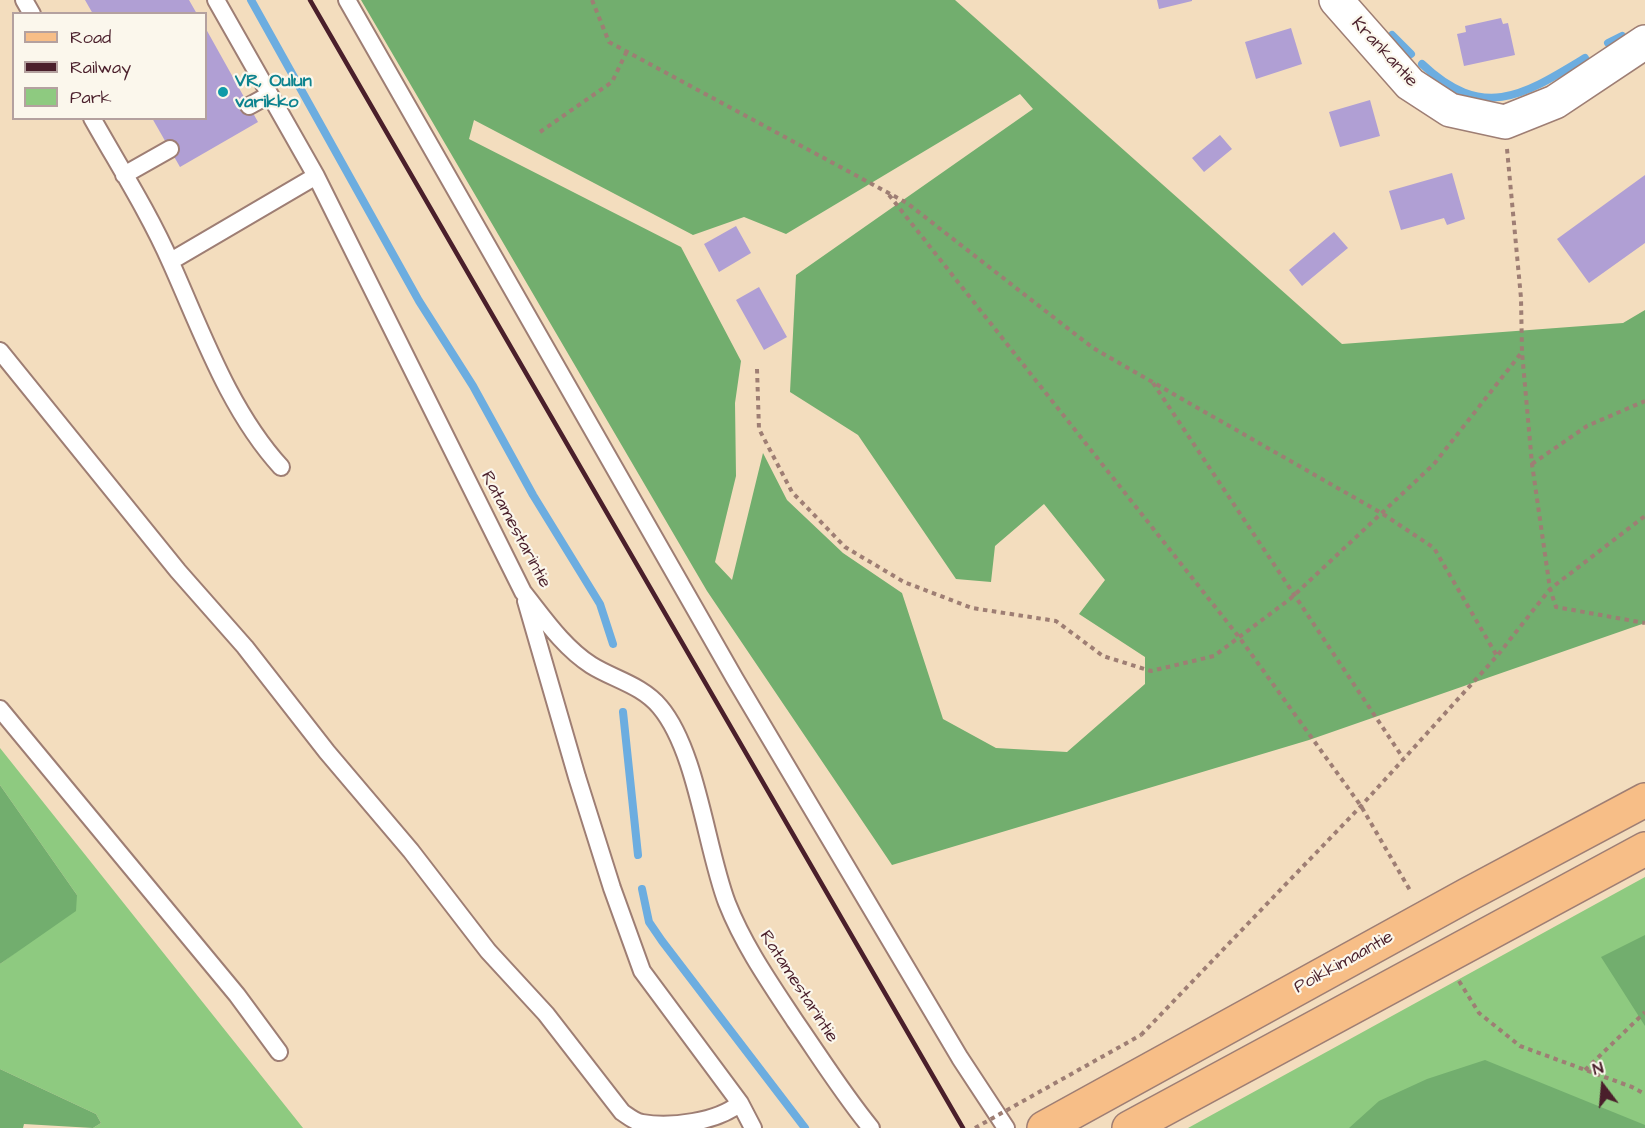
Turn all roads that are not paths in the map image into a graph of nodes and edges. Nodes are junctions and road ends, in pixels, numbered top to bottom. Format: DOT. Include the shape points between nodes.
graph roads {
  1 [pos="216,0"];
  2 [pos="347,0"];
  3 [pos="1336,0"];
  4 [pos="1645,42"];
  5 [pos="270,95"];
  6 [pos="249,106"];
  7 [pos="93,120"];
  8 [pos="170,149"];
  9 [pos="124,175"];
  10 [pos="316,176"];
  11 [pos="171,261"];
  12 [pos="0,351"];
  13 [pos="281,467"];
  14 [pos="523,592"];
  15 [pos="0,709"];
  16 [pos="1645,800"];
  17 [pos="1645,849"];
  18 [pos="279,1052"];
  19 [pos="740,1103"];
  20 [pos="753,1128"];
  21 [pos="871,1128"];
  22 [pos="1006,1128"];
  23 [pos="1044,1128"];
  24 [pos="1129,1128"];
  1 -- 5 [label="lane, Ratamestarintie"];
  2 -- 22 [label="lane" via="735,678 960,1058"];
  3 -- 4 [label="street, Krankantie" via="1410,84 1450,110 1504,122 1555,102"];
  5 -- 6 [label="lane"];
  5 -- 10 [label="lane, Ratamestarintie"];
  7 -- 9 [label="lane"];
  8 -- 9 [label="lane"];
  9 -- 11 [label="lane"];
  10 -- 11 [label="lane"];
  10 -- 14 [label="lane, Ratamestarintie"];
  11 -- 13 [label="lane" via="196,323 230,390 259,443"];
  12 -- 19 [label="lane" via="489,951 546,1014 622,1112 639,1123 659,1127 716,1118"];
  14 -- 19 [label="lane" via="577,777 642,971"];
  14 -- 21 [label="lane, Ratamestarintie" via="555,633 591,665 626,680 660,706 687,763 726,902 747,948"];
  15 -- 18 [label="lane" via="237,995"];
  16 -- 23 [label="main road, Poikkimaantie"];
  17 -- 24 [label="main road"];
  19 -- 20 [label="lane"];
}
